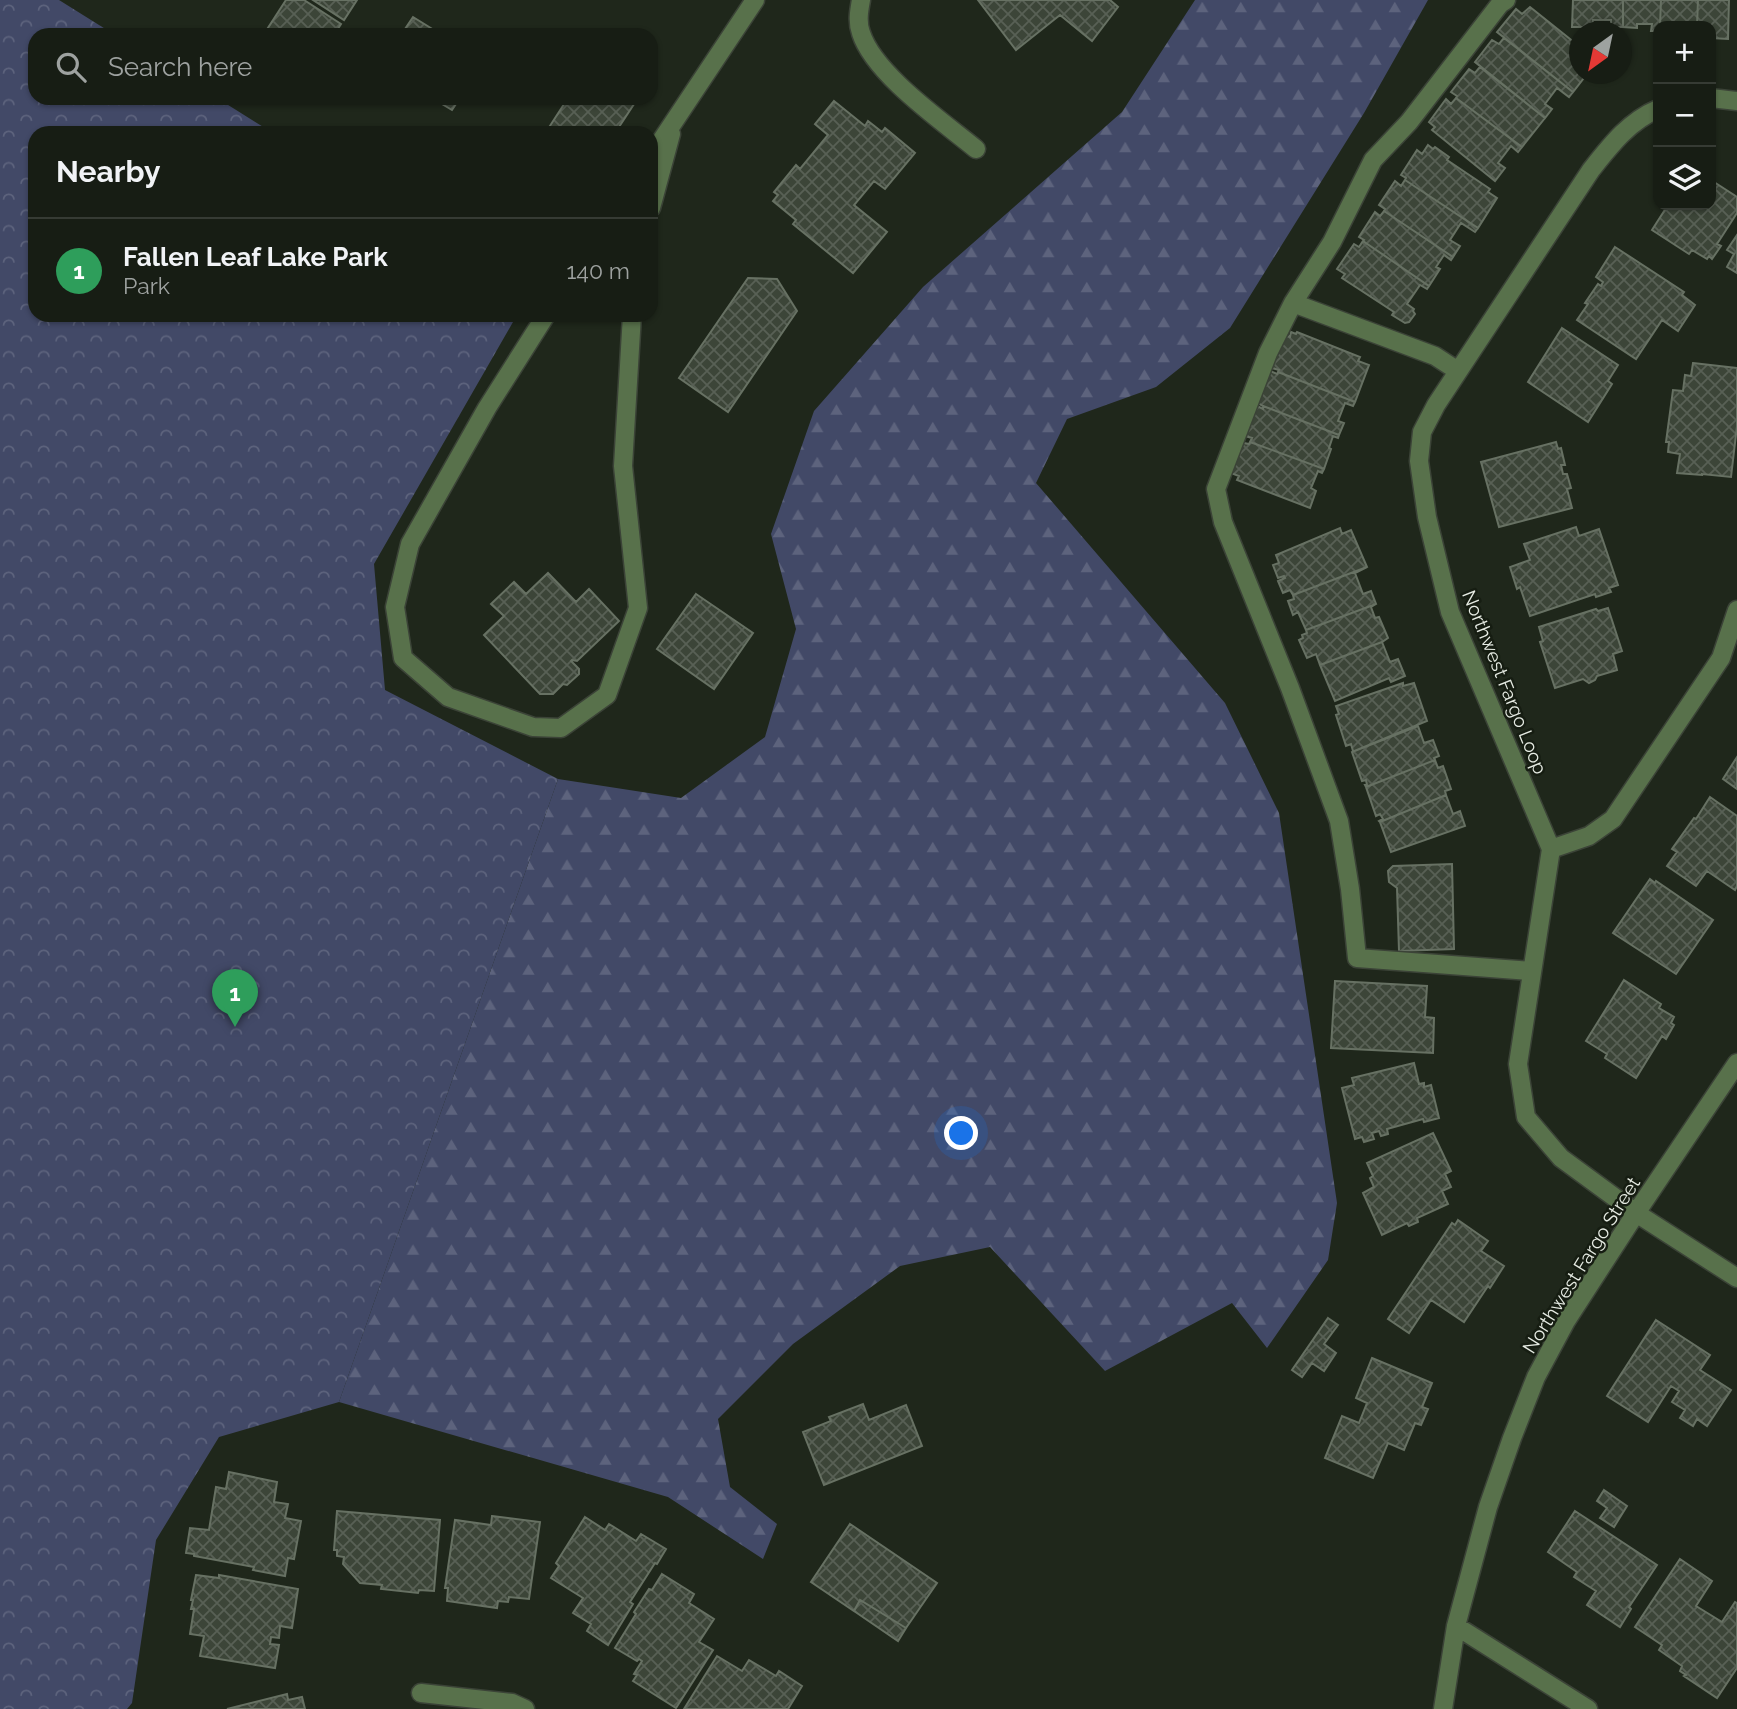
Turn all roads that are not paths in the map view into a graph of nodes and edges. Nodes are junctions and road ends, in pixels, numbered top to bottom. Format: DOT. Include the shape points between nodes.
graph roads {
  1 [pos="755,0"];
  2 [pos="861,0"];
  3 [pos="1506,0"];
  4 [pos="1716,99"];
  5 [pos="1737,101"];
  6 [pos="1653,111"];
  7 [pos="674,121"];
  8 [pos="658,145"];
  9 [pos="976,149"];
  10 [pos="658,182"];
  11 [pos="1293,303"];
  12 [pos="541,322"];
  13 [pos="632,322"];
  14 [pos="1458,371"];
  15 [pos="1737,610"];
  16 [pos="1551,849"];
  17 [pos="1531,971"];
  18 [pos="1737,1063"];
  19 [pos="1636,1213"];
  20 [pos="1737,1278"];
  21 [pos="1456,1626"];
  22 [pos="421,1693"];
  23 [pos="525,1709"];
  24 [pos="1443,1709"];
  25 [pos="1588,1709"];
  1 -- 7 [label="street"];
  2 -- 9 [label="street" via="860,31 880,66"];
  3 -- 11 [label="street" via="1373,160 1332,242"];
  4 -- 5 [label="street"];
  6 -- 14 [label="street, Northwest Fargo Loop" via="1618,136 1591,170"];
  7 -- 8 [label="street"];
  7 -- 10 [label="street"];
  11 -- 14 [label="street" via="1435,356"];
  11 -- 17 [label="street" via="1268,353 1216,489 1223,522 1339,821 1357,958"];
  12 -- 13 [label="street" via="486,408 410,544 395,607 402,658 448,697 533,727 561,728 607,695 638,608 623,466"];
  14 -- 16 [label="street, Northwest Fargo Loop" via="1422,432 1419,461 1427,517 1450,612"];
  15 -- 16 [label="street" via="1721,658 1613,819 1589,836"];
  16 -- 17 [label="street"];
  17 -- 19 [label="street" via="1518,1064 1527,1117 1561,1158"];
  18 -- 19 [label="street, Northwest Fargo Street"];
  19 -- 20 [label="street"];
  19 -- 21 [label="street, Northwest Fargo Street" via="1566,1321 1536,1377 1488,1507"];
  21 -- 24 [label="street, Northwest Fargo Street"];
  21 -- 25 [label="street"];
  22 -- 23 [label="street" via="512,1703"];
}
